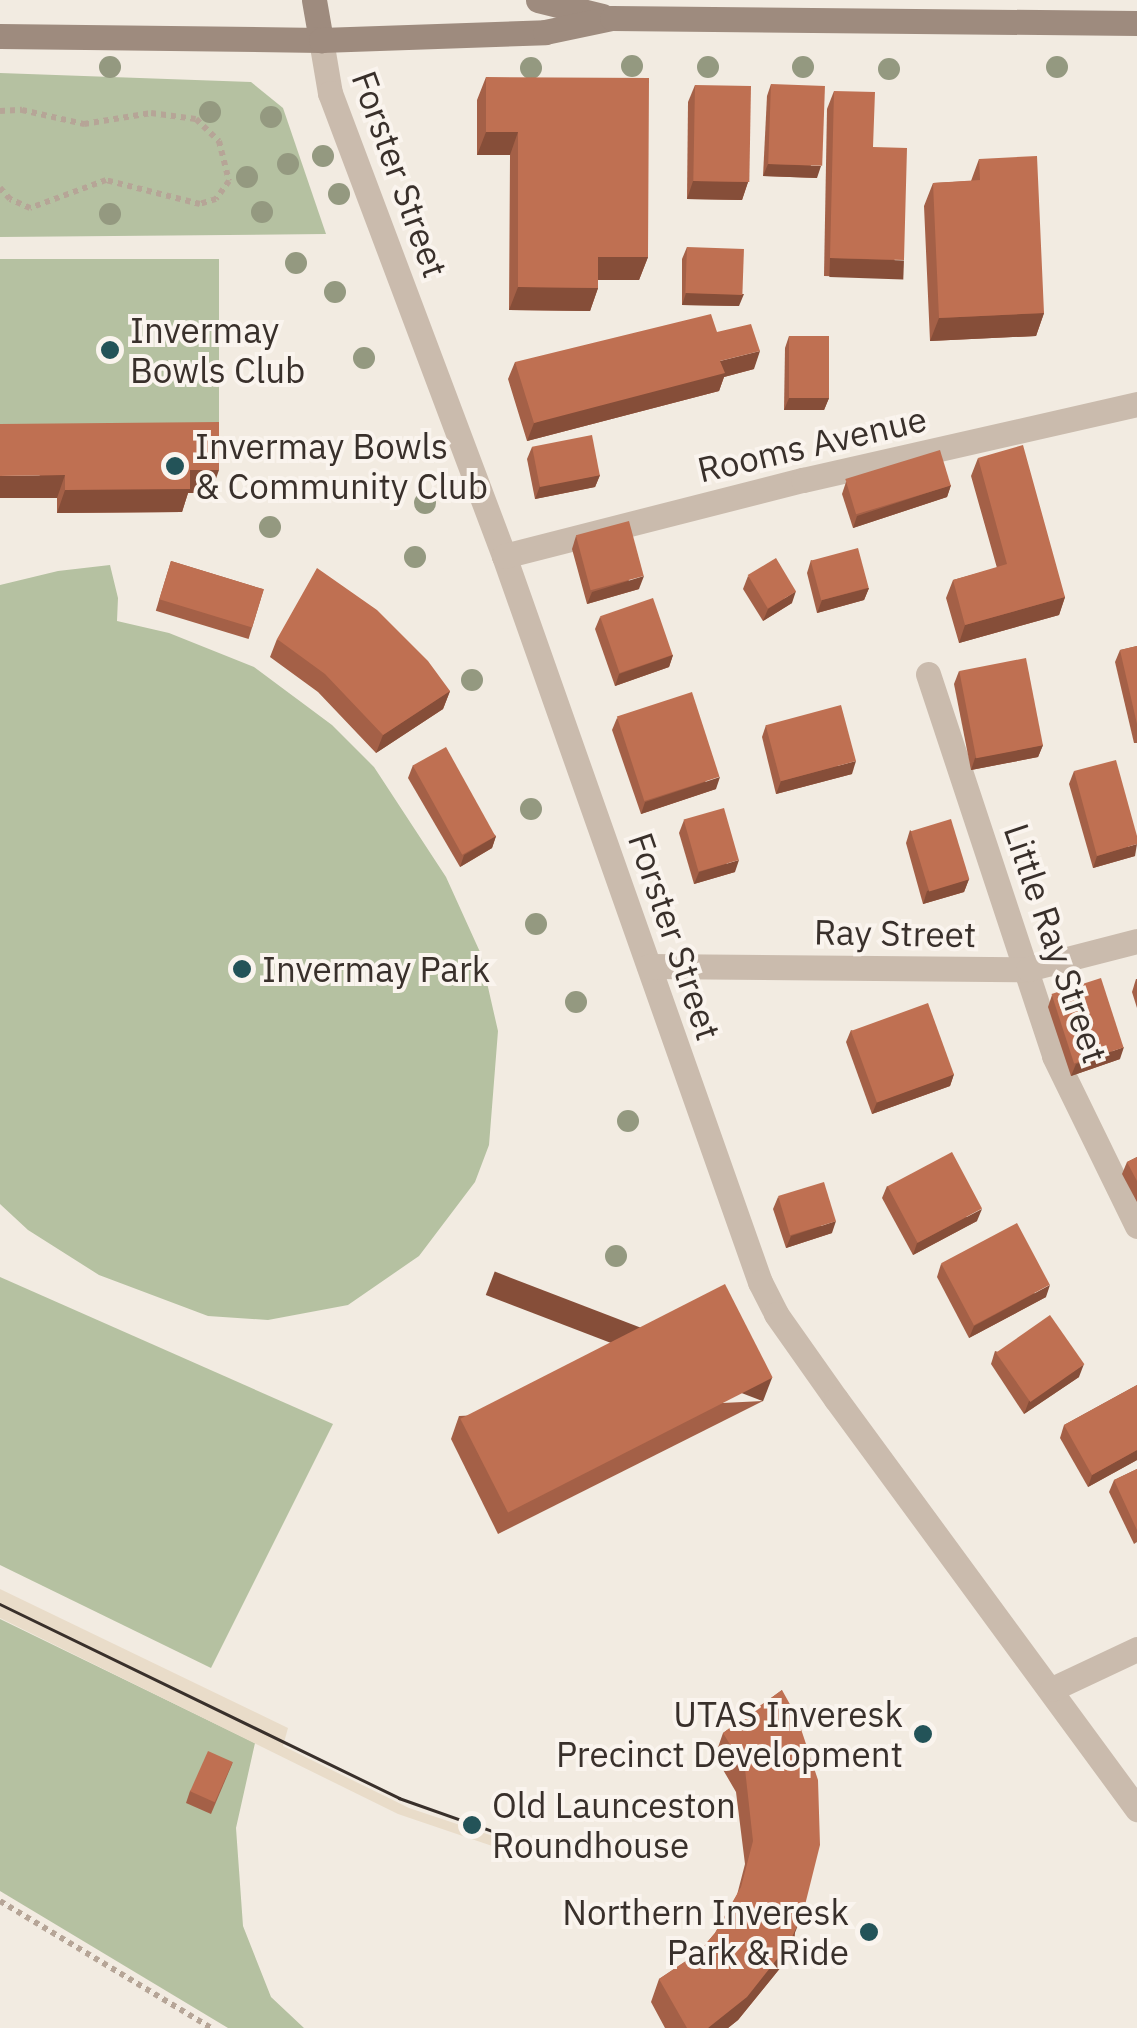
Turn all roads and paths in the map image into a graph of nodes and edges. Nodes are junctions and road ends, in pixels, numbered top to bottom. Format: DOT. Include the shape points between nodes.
graph roads {
  1 [pos="314,0"];
  2 [pos="538,0"];
  3 [pos="612,18"];
  4 [pos="1137,23"];
  5 [pos="0,36"];
  6 [pos="321,40"];
  7 [pos="0,110"];
  8 [pos="0,188"];
  9 [pos="1137,404"];
  10 [pos="504,556"];
  11 [pos="928,674"];
  12 [pos="1137,942"];
  13 [pos="649,966"];
  14 [pos="1028,969"];
  15 [pos="1137,1226"];
  16 [pos="1137,1649"];
  17 [pos="1052,1689"];
  18 [pos="1137,1809"];
  19 [pos="0,1900"];
  20 [pos="211,2028"];
  1 -- 6 [label="main road, Forster Street"];
  2 -- 3 [label="main road"];
  3 -- 4 [label="main road"];
  3 -- 6 [label="main road" via="545,32"];
  5 -- 6 [label="main road"];
  6 -- 10 [label="street, Forster Street" via="330,94"];
  7 -- 8 [label="path" via="84,124 151,113 196,119 218,141 229,180 216,198 200,204 106,180 30,208"];
  9 -- 10 [label="street, Rooms Avenue"];
  10 -- 13 [label="street, Forster Street"];
  11 -- 14 [label="street, Little Ray Street"];
  12 -- 14 [label="street, Ray Street"];
  13 -- 14 [label="street, Ray Street"];
  13 -- 17 [label="street, Forster Street" via="745,1246 776,1314"];
  14 -- 15 [label="street, Little Ray Street" via="1054,1056"];
  16 -- 17 [label="street"];
  17 -- 18 [label="street, Forster Street"];
  19 -- 20 [label="path"];
}
